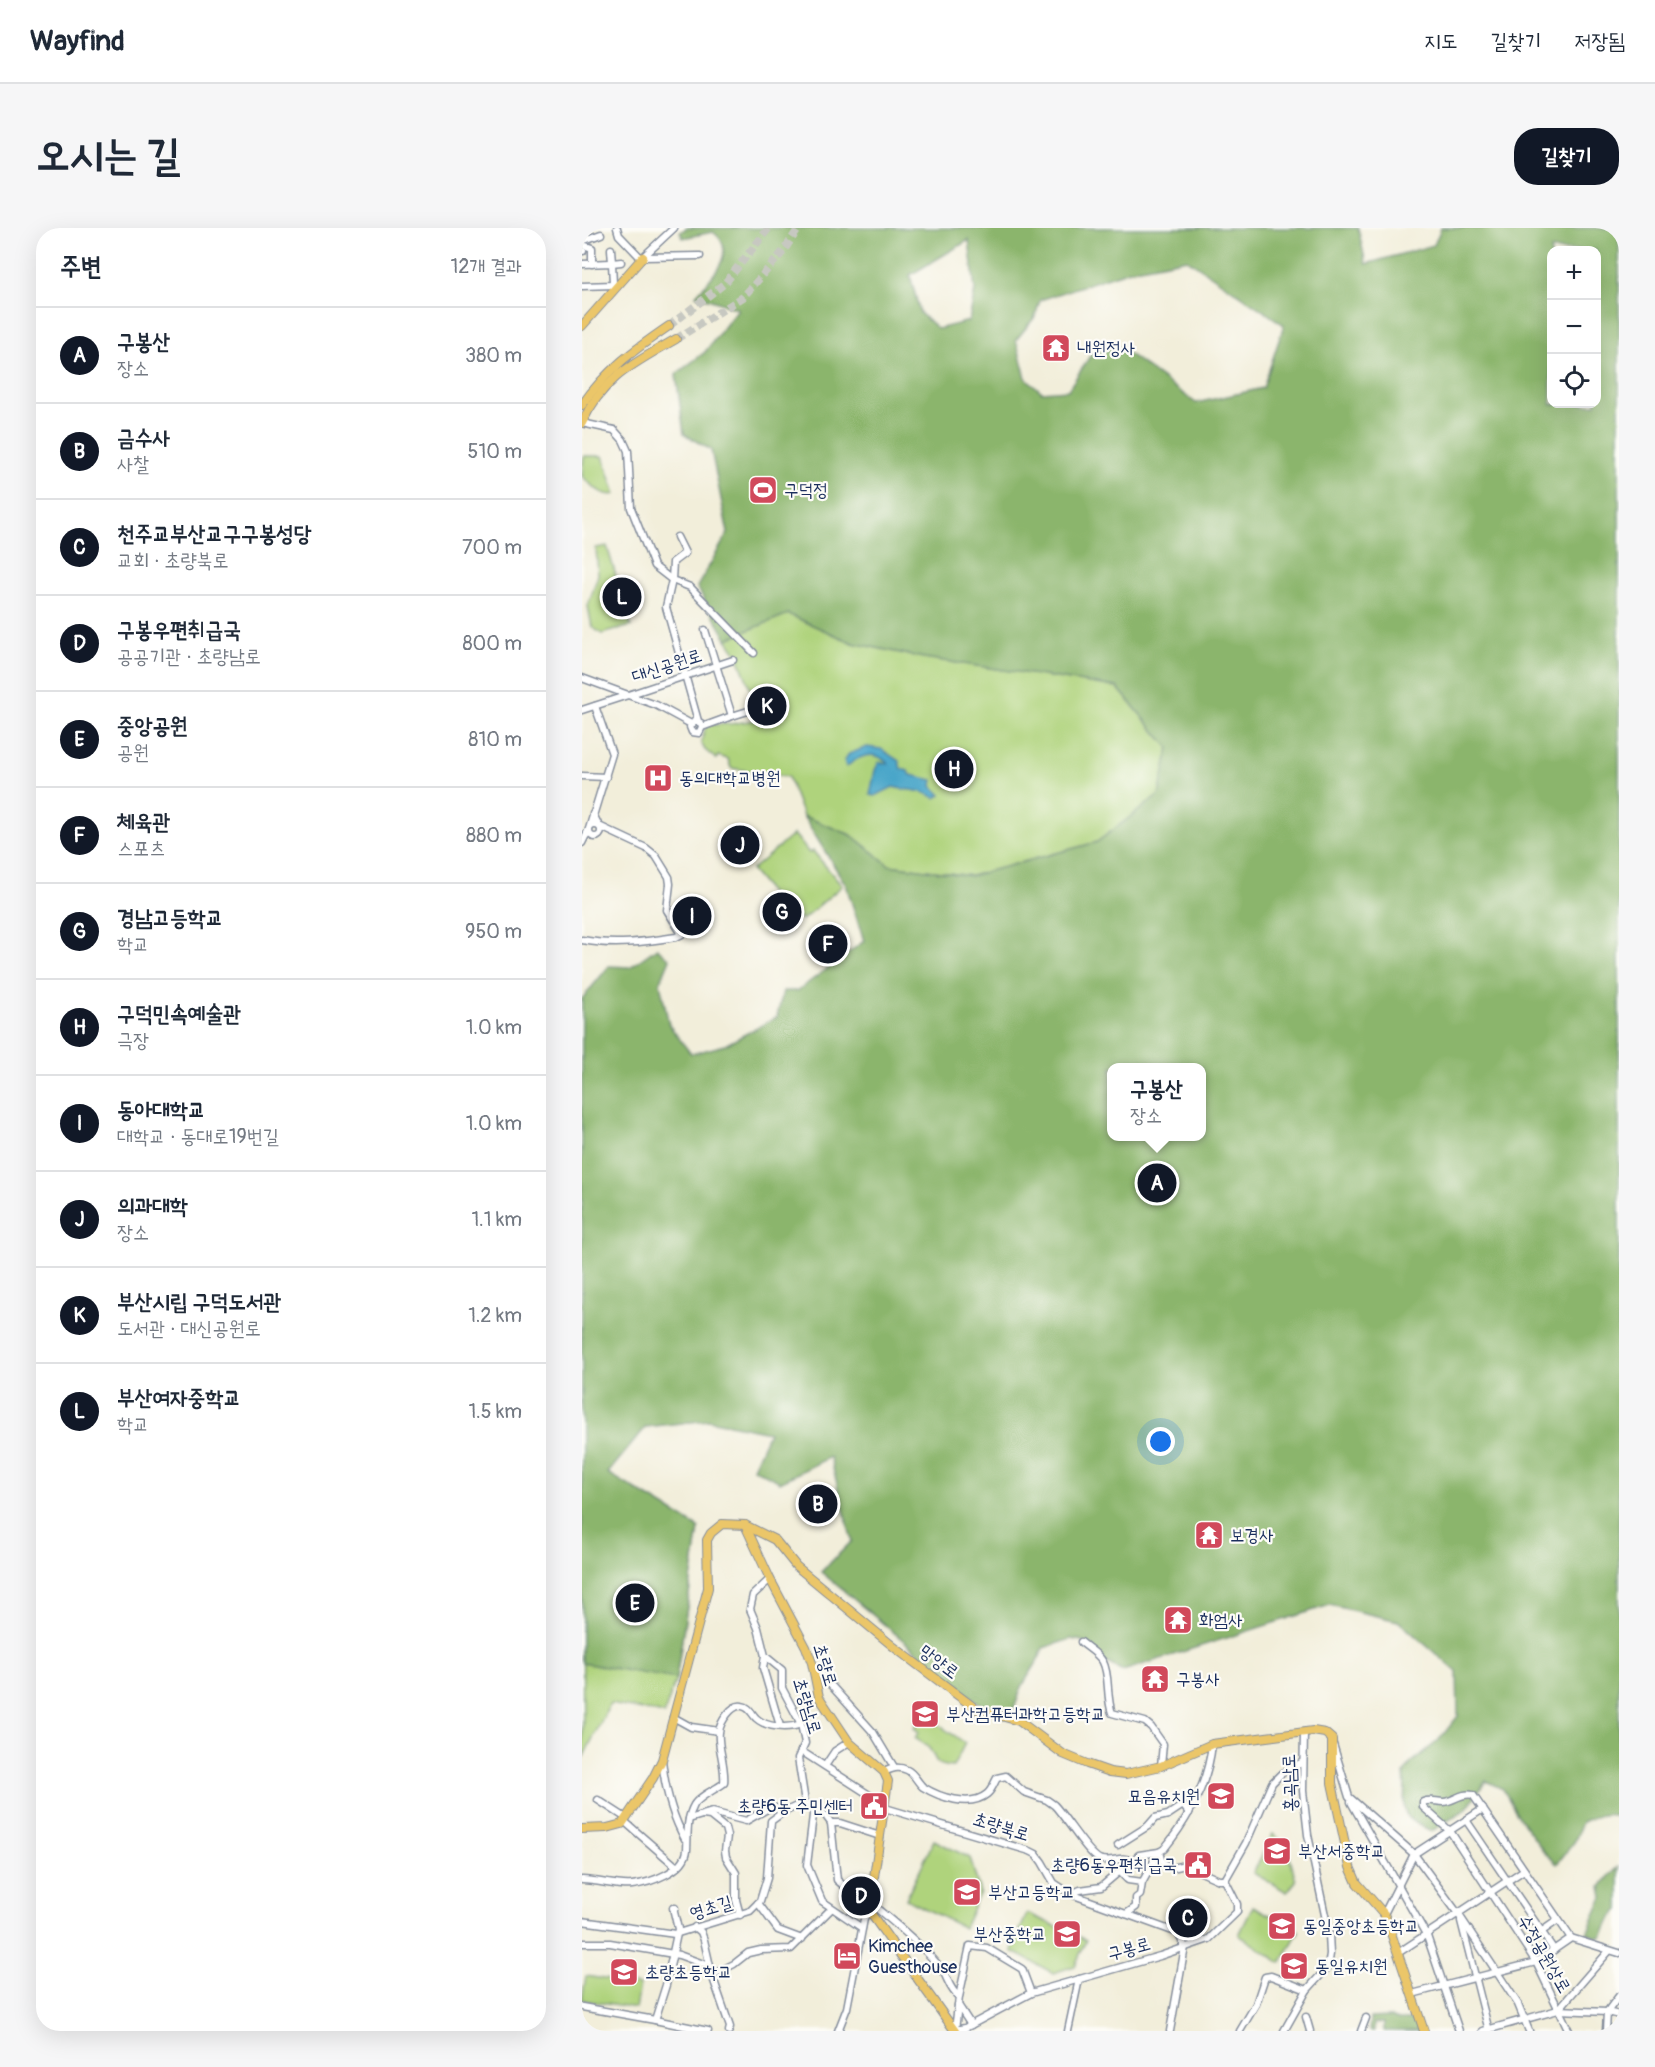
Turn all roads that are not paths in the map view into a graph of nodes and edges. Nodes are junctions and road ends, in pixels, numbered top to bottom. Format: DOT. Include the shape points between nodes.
graph roads {
  1 [pos="617,228"];
  2 [pos="674,228"];
  3 [pos="601,234"];
  4 [pos="583,248"];
  5 [pos="611,249"];
  6 [pos="700,256"];
  7 [pos="643,258"];
  8 [pos="621,262"];
  9 [pos="612,263"];
  10 [pos="582,264"];
  11 [pos="592,264"];
  12 [pos="616,285"];
  13 [pos="582,286"];
  14 [pos="582,326"];
  15 [pos="669,326"];
  16 [pos="676,339"];
  17 [pos="582,405"];
  18 [pos="582,423"];
  19 [pos="677,537"];
  20 [pos="672,580"];
  21 [pos="705,630"];
  22 [pos="754,653"];
  23 [pos="733,660"];
  24 [pos="716,666"];
  25 [pos="687,677"];
  26 [pos="582,678"];
  27 [pos="628,695"];
  28 [pos="595,706"];
  29 [pos="582,710"];
  30 [pos="751,710"];
  31 [pos="732,716"];
  32 [pos="697,724"];
  33 [pos="582,776"];
  34 [pos="606,777"];
  35 [pos="593,814"];
  36 [pos="599,826"];
  37 [pos="589,829"];
  38 [pos="610,832"];
  39 [pos="597,837"];
  40 [pos="582,845"];
  41 [pos="674,922"];
  42 [pos="663,939"];
  43 [pos="582,940"];
  44 [pos="745,1525"];
  45 [pos="770,1579"];
  46 [pos="1081,1642"];
  47 [pos="765,1656"];
  48 [pos="813,1671"];
  49 [pos="673,1717"];
  50 [pos="801,1724"];
  51 [pos="780,1726"];
  52 [pos="719,1731"];
  53 [pos="1304,1732"];
  54 [pos="1332,1740"];
  55 [pos="849,1742"];
  56 [pos="1212,1744"];
  57 [pos="801,1751"];
  58 [pos="662,1760"];
  59 [pos="1303,1762"];
  60 [pos="825,1766"];
  61 [pos="1161,1766"];
  62 [pos="894,1767"];
  63 [pos="884,1772"];
  64 [pos="664,1781"];
  65 [pos="648,1786"];
  66 [pos="1349,1797"];
  67 [pos="598,1800"];
  68 [pos="806,1802"];
  69 [pos="885,1806"];
  70 [pos="814,1808"];
  71 [pos="1482,1809"];
  72 [pos="1189,1813"];
  73 [pos="782,1814"];
  74 [pos="703,1815"];
  75 [pos="689,1819"];
  76 [pos="625,1820"];
  77 [pos="1466,1820"];
  78 [pos="831,1823"];
  79 [pos="582,1829"];
  80 [pos="1450,1832"];
  81 [pos="880,1836"];
  82 [pos="686,1840"];
  83 [pos="1118,1845"];
  84 [pos="1159,1852"];
  85 [pos="1414,1854"];
  86 [pos="1131,1861"];
  87 [pos="677,1867"];
  88 [pos="1524,1870"];
  89 [pos="1119,1871"];
  90 [pos="582,1880"];
  91 [pos="1225,1881"];
  92 [pos="1142,1882"];
  93 [pos="1508,1882"];
  94 [pos="1398,1885"];
  95 [pos="1071,1894"];
  96 [pos="1489,1894"];
  97 [pos="758,1903"];
  98 [pos="869,1904"];
  99 [pos="675,1908"];
  100 [pos="831,1909"];
  101 [pos="1126,1914"];
  102 [pos="1384,1914"];
  103 [pos="740,1915"];
  104 [pos="1459,1915"];
  105 [pos="582,1920"];
  106 [pos="1558,1920"];
  107 [pos="695,1928"];
  108 [pos="862,1928"];
  109 [pos="1541,1932"];
  110 [pos="675,1934"];
  111 [pos="1427,1936"];
  112 [pos="1571,1938"];
  113 [pos="802,1939"];
  114 [pos="582,1943"];
  115 [pos="1185,1947"];
  116 [pos="1554,1950"];
  117 [pos="1609,1951"];
  118 [pos="671,1953"];
  119 [pos="1398,1953"];
  120 [pos="1619,1953"];
  121 [pos="1536,1962"];
  122 [pos="709,1966"];
  123 [pos="1496,1972"];
  124 [pos="712,1975"];
  125 [pos="1474,1978"];
  126 [pos="1079,1979"];
  127 [pos="1443,1986"];
  128 [pos="1307,1990"];
  129 [pos="1031,1993"];
  130 [pos="1412,1994"];
  131 [pos="1619,1996"];
  132 [pos="958,2001"];
  133 [pos="582,2007"];
  134 [pos="1558,2010"];
  135 [pos="1606,2012"];
  136 [pos="1619,2015"];
  137 [pos="1306,2017"];
  138 [pos="1365,2018"];
  139 [pos="656,2019"];
  140 [pos="1524,2019"];
  141 [pos="971,2025"];
  142 [pos="1486,2030"];
  143 [pos="708,2031"];
  144 [pos="729,2031"];
  145 [pos="838,2031"];
  146 [pos="955,2031"];
  147 [pos="1068,2031"];
  148 [pos="1170,2031"];
  149 [pos="1240,2031"];
  150 [pos="1284,2031"];
  151 [pos="1310,2031"];
  152 [pos="1361,2031"];
  153 [pos="1424,2031"];
  154 [pos="1459,2031"];
  155 [pos="1529,2031"];
  156 [pos="1569,2031"];
  157 [pos="1606,2031"];
  1 -- 7 [label="street" via="619,235"];
  2 -- 7 [label="street"];
  3 -- 4 [label="street"];
  4 -- 11 [label="street" via="592,248"];
  5 -- 9 [label="street"];
  6 -- 7 [label="street"];
  7 -- 12 [label="main road"];
  8 -- 9 [label="street"];
  9 -- 11 [label="street"];
  9 -- 12 [label="street"];
  10 -- 11 [label="street"];
  12 -- 13 [label="street"];
  12 -- 14 [label="main road"];
  15 -- 17 [label="main road" via="625,356"];
  16 -- 18 [label="main road" via="613,378 588,409"];
  18 -- 20 [label="street" via="614,430 623,440 628,451 631,507 654,566"];
  19 -- 20 [label="street" via="685,553 673,562"];
  20 -- 22 [label="street" via="690,587"];
  20 -- 25 [label="street" via="666,607"];
  21 -- 24 [label="street, 대신공원로"];
  23 -- 24 [label="street, 대신공원로"];
  24 -- 25 [label="street, 대신공원로"];
  24 -- 31 [label="street, 대신공원로"];
  25 -- 27 [label="street, 대신공원로"];
  25 -- 32 [label="street"];
  26 -- 27 [label="street, 대신공원로"];
  27 -- 28 [label="street, 대신공원로"];
  27 -- 32 [label="street, 대신공원로"];
  28 -- 29 [label="street, 대신공원로"];
  28 -- 34 [label="street" via="612,754"];
  30 -- 31 [label="street"];
  31 -- 32 [label="street"];
  33 -- 34 [label="street"];
  34 -- 35 [label="street"];
  35 -- 36 [label="street"];
  35 -- 37 [label="street"];
  36 -- 37 [label="street"];
  36 -- 38 [label="street"];
  36 -- 39 [label="street" via="601,832"];
  37 -- 39 [label="street" via="592,837"];
  37 -- 40 [label="street"];
  38 -- 39 [label="street"];
  38 -- 41 [label="street" via="656,856 669,878 667,910"];
  39 -- 40 [label="street"];
  41 -- 42 [label="street" via="673,932"];
  41 -- 42 [label="street" via="682,934"];
  42 -- 43 [label="street" via="603,944"];
  44 -- 45 [label="main road, 초량로"];
  44 -- 49 [label="main road" via="722,1524 707,1540 708,1588"];
  44 -- 61 [label="main road, 망양로" via="775,1540 796,1566 976,1709 1019,1721 1063,1754 1110,1772 1126,1774"];
  45 -- 47 [label="street, 초량남로" via="753,1595 750,1609"];
  45 -- 48 [label="main road, 초량로" via="806,1647"];
  46 -- 61 [label="street" via="1104,1663 1112,1713 1145,1722 1163,1744"];
  47 -- 50 [label="street, 초량남로" via="782,1670 782,1688"];
  47 -- 51 [label="street" via="763,1668"];
  48 -- 55 [label="main road, 초량로" via="819,1697"];
  48 -- 62 [label="street" via="819,1672 873,1732"];
  49 -- 52 [label="street" via="691,1727"];
  49 -- 58 [label="main road"];
  50 -- 51 [label="street"];
  50 -- 57 [label="street, 초량남로" via="805,1743"];
  51 -- 52 [label="street" via="765,1723 739,1705"];
  52 -- 75 [label="street" via="724,1783 695,1803"];
  53 -- 54 [label="main road, 망양로" via="1322,1732"];
  53 -- 56 [label="main road, 망양로"];
  53 -- 59 [label="street, 홍곡남로"];
  54 -- 66 [label="street"];
  54 -- 102 [label="main road" via="1332,1783 1350,1867 1357,1884"];
  55 -- 60 [label="street" via="835,1751"];
  55 -- 63 [label="main road, 초량로"];
  56 -- 61 [label="main road, 망양로"];
  56 -- 72 [label="street" via="1201,1789"];
  57 -- 60 [label="street, 초량북로"];
  57 -- 68 [label="street, 초량남로" via="798,1758"];
  58 -- 64 [label="street"];
  58 -- 65 [label="main road"];
  59 -- 91 [label="street" via="1272,1783"];
  59 -- 128 [label="street, 홍곡남로" via="1308,1835 1330,1954 1328,1967"];
  60 -- 69 [label="street, 초량북로"];
  62 -- 63 [label="street"];
  62 -- 86 [label="street" via="909,1770 927,1789 963,1800 982,1797 997,1778 1006,1776 1024,1792 1054,1805 1096,1857"];
  63 -- 69 [label="main road" via="888,1781"];
  64 -- 65 [label="street"];
  64 -- 82 [label="street" via="674,1821"];
  65 -- 76 [label="main road"];
  66 -- 85 [label="street"];
  66 -- 94 [label="street"];
  67 -- 76 [label="street"];
  68 -- 70 [label="street"];
  68 -- 73 [label="street"];
  69 -- 81 [label="main road"];
  69 -- 95 [label="street, 초량북로" via="1030,1851 1054,1883"];
  70 -- 78 [label="street"];
  70 -- 100 [label="street" via="807,1865 822,1901"];
  71 -- 77 [label="street"];
  71 -- 80 [label="street, 수정공원상로" via="1473,1795 1467,1793 1445,1802 1423,1802 1423,1807"];
  71 -- 88 [label="street, 수정공원상로"];
  72 -- 83 [label="street" via="1183,1805 1155,1818"];
  72 -- 84 [label="street"];
  73 -- 74 [label="street" via="769,1808 746,1821 712,1812"];
  73 -- 97 [label="street, 영초길" via="771,1821 767,1878"];
  74 -- 75 [label="street"];
  74 -- 103 [label="street" via="725,1828 726,1857 736,1873"];
  75 -- 82 [label="street"];
  76 -- 79 [label="main road" via="607,1828"];
  76 -- 87 [label="street"];
  77 -- 80 [label="street"];
  77 -- 93 [label="street"];
  78 -- 81 [label="street"];
  78 -- 98 [label="street" via="837,1880"];
  80 -- 85 [label="street"];
  80 -- 96 [label="street, 수정공원상로"];
  81 -- 98 [label="main road"];
  82 -- 87 [label="street" via="687,1851"];
  84 -- 86 [label="street" via="1139,1855"];
  84 -- 91 [label="street" via="1162,1862 1172,1868 1185,1865"];
  84 -- 92 [label="street"];
  85 -- 94 [label="street"];
  85 -- 104 [label="street"];
  86 -- 89 [label="street"];
  87 -- 90 [label="street" via="654,1881 629,1886"];
  88 -- 93 [label="street"];
  88 -- 106 [label="street, 수정공원상로"];
  89 -- 92 [label="street" via="1128,1880"];
  89 -- 95 [label="street" via="1101,1887"];
  91 -- 115 [label="street, 구봉로" via="1237,1912 1209,1939"];
  92 -- 101 [label="street" via="1136,1908"];
  93 -- 96 [label="street"];
  93 -- 109 [label="street"];
  94 -- 102 [label="street"];
  94 -- 111 [label="street"];
  95 -- 101 [label="street, 초량북로"];
  96 -- 104 [label="street"];
  96 -- 121 [label="street, 수정공원상로"];
  97 -- 103 [label="street, 영초길"];
  97 -- 113 [label="street" via="778,1930"];
  98 -- 108 [label="street"];
  98 -- 132 [label="street" via="934,1959 945,1972"];
  98 -- 146 [label="main road"];
  99 -- 110 [label="street"];
  100 -- 108 [label="street"];
  100 -- 113 [label="street"];
  101 -- 115 [label="street, 초량북로" via="1178,1933"];
  102 -- 119 [label="main road"];
  103 -- 107 [label="street, 영초길"];
  104 -- 111 [label="street"];
  104 -- 123 [label="street"];
  104 -- 125 [label="street"];
  105 -- 110 [label="street, 영초길"];
  106 -- 109 [label="street, 수정공원상로"];
  106 -- 112 [label="street, 수정공원상로"];
  107 -- 110 [label="street, 영초길"];
  107 -- 122 [label="street" via="702,1932"];
  108 -- 145 [label="street" via="847,2008"];
  109 -- 116 [label="street"];
  110 -- 118 [label="street"];
  111 -- 119 [label="street"];
  111 -- 127 [label="street"];
  112 -- 116 [label="street"];
  112 -- 117 [label="street, 수정공원상로"];
  113 -- 124 [label="street" via="791,1949 748,1953"];
  114 -- 118 [label="street" via="610,1942"];
  115 -- 126 [label="street, 구봉로"];
  115 -- 148 [label="street"];
  116 -- 121 [label="street"];
  117 -- 120 [label="street, 수정공원상로"];
  117 -- 134 [label="street"];
  118 -- 122 [label="street"];
  118 -- 139 [label="street"];
  119 -- 130 [label="main road"];
  121 -- 123 [label="street"];
  121 -- 134 [label="street, 수정공원상로"];
  122 -- 124 [label="street"];
  123 -- 125 [label="street"];
  123 -- 140 [label="street"];
  124 -- 144 [label="street"];
  125 -- 127 [label="street"];
  125 -- 142 [label="street"];
  126 -- 129 [label="street, 구봉로"];
  126 -- 147 [label="street"];
  127 -- 130 [label="street"];
  127 -- 154 [label="street"];
  128 -- 149 [label="street" via="1265,1977 1256,2004"];
  128 -- 150 [label="street, 홍곡남로"];
  129 -- 132 [label="street" via="1022,1969 987,1948 970,1946"];
  129 -- 141 [label="street, 구봉로"];
  130 -- 153 [label="main road"];
  131 -- 135 [label="street"];
  132 -- 141 [label="street"];
  132 -- 146 [label="street"];
  133 -- 139 [label="street"];
  134 -- 135 [label="street"];
  134 -- 140 [label="street"];
  134 -- 156 [label="street, 수정공원상로"];
  135 -- 136 [label="street"];
  135 -- 157 [label="street"];
  137 -- 151 [label="street"];
  138 -- 152 [label="street"];
  139 -- 143 [label="street"];
  140 -- 142 [label="street"];
  140 -- 155 [label="street"];
  141 -- 146 [label="street, 구봉로"];
}
